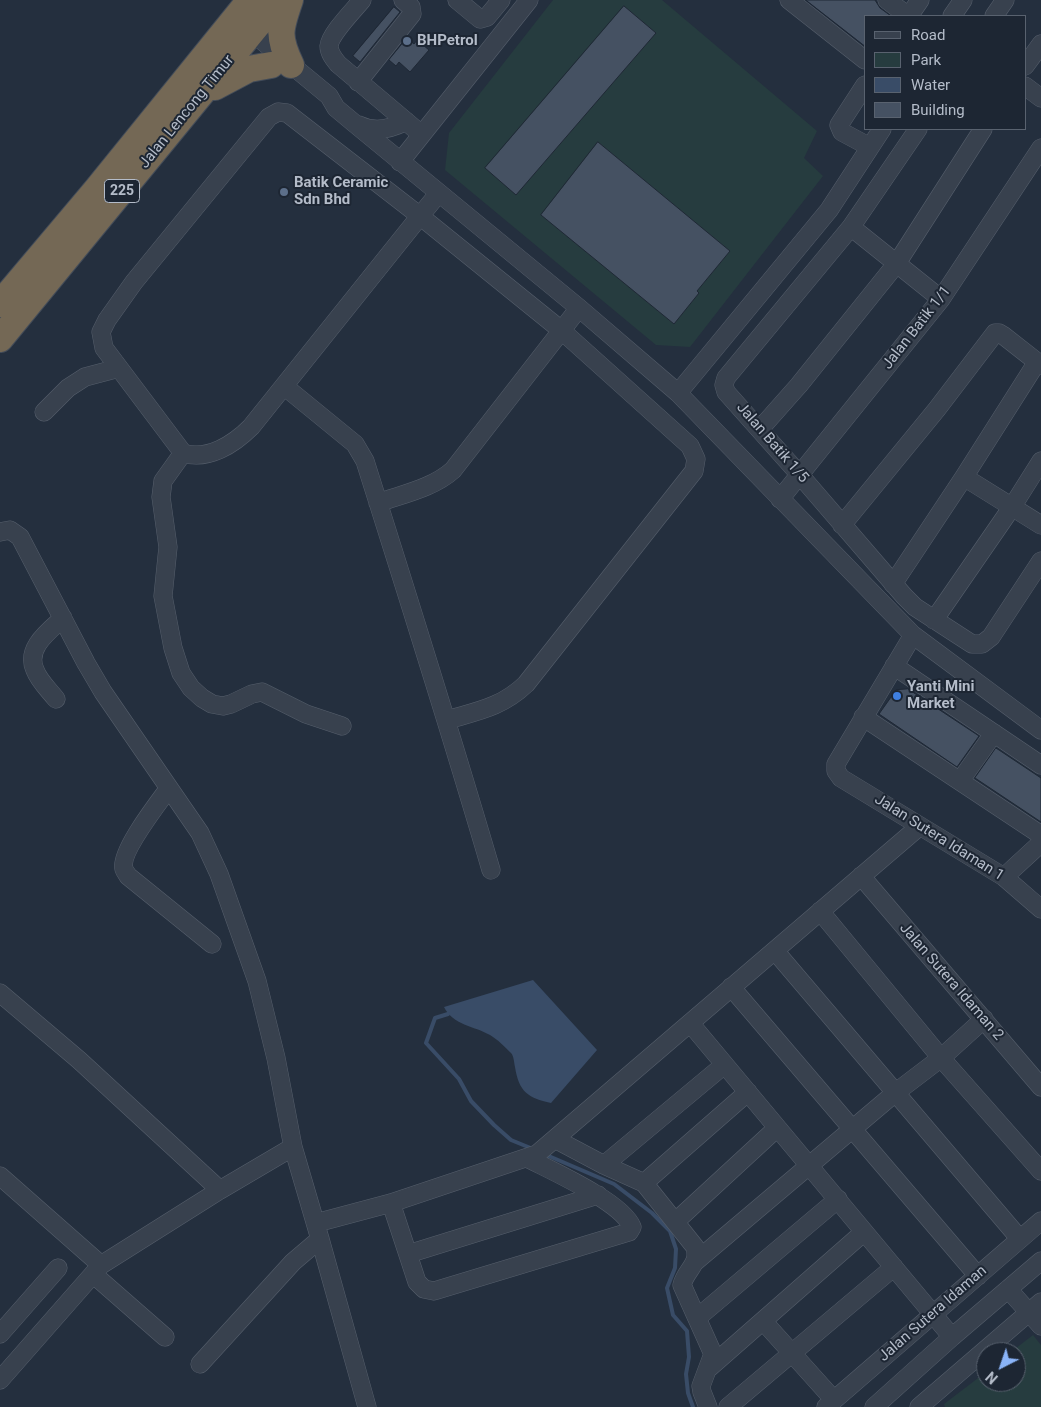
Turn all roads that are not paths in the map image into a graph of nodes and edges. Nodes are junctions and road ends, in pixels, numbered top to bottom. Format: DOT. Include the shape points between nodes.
graph roads {
  1 [pos="278,0"];
  2 [pos="290,0"];
  3 [pos="362,0"];
  4 [pos="403,0"];
  5 [pos="457,0"];
  6 [pos="501,0"];
  7 [pos="789,0"];
  8 [pos="887,0"];
  9 [pos="920,0"];
  10 [pos="963,0"];
  11 [pos="1005,0"];
  12 [pos="526,1"];
  13 [pos="907,15"];
  14 [pos="909,15"];
  15 [pos="953,15"];
  16 [pos="995,15"];
  17 [pos="242,25"];
  18 [pos="1041,44"];
  19 [pos="864,59"];
  20 [pos="281,65"];
  21 [pos="1026,65"];
  22 [pos="358,82"];
  23 [pos="864,87"];
  24 [pos="1026,87"];
  25 [pos="202,93"];
  26 [pos="1041,98"];
  27 [pos="406,121"];
  28 [pos="354,123"];
  29 [pos="881,130"];
  30 [pos="917,130"];
  31 [pos="983,130"];
  32 [pos="421,134"];
  33 [pos="870,148"];
  34 [pos="1041,148"];
  35 [pos="400,162"];
  36 [pos="438,194"];
  37 [pos="420,216"];
  38 [pos="851,227"];
  39 [pos="897,263"];
  40 [pos="941,299"];
  41 [pos="0,304"];
  42 [pos="579,308"];
  43 [pos="561,330"];
  44 [pos="0,340"];
  45 [pos="1039,364"];
  46 [pos="119,368"];
  47 [pos="284,386"];
  48 [pos="678,393"];
  49 [pos="44,412"];
  50 [pos="760,429"];
  51 [pos="183,453"];
  52 [pos="1041,461"];
  53 [pos="799,474"];
  54 [pos="964,477"];
  55 [pos="780,499"];
  56 [pos="378,502"];
  57 [pos="1012,507"];
  58 [pos="842,525"];
  59 [pos="1041,525"];
  60 [pos="0,532"];
  61 [pos="1041,561"];
  62 [pos="893,584"];
  63 [pos="63,618"];
  64 [pos="934,620"];
  65 [pos="913,635"];
  66 [pos="894,666"];
  67 [pos="56,699"];
  68 [pos="863,717"];
  69 [pos="447,720"];
  70 [pos="342,726"];
  71 [pos="1041,730"];
  72 [pos="994,734"];
  73 [pos="1041,765"];
  74 [pos="960,781"];
  75 [pos="169,788"];
  76 [pos="920,826"];
  77 [pos="1041,835"];
  78 [pos="1041,843"];
  79 [pos="490,870"];
  80 [pos="861,876"];
  81 [pos="1004,877"];
  82 [pos="1041,909"];
  83 [pos="820,911"];
  84 [pos="212,944"];
  85 [pos="775,950"];
  86 [pos="731,987"];
  87 [pos="0,993"];
  88 [pos="984,1020"];
  89 [pos="690,1023"];
  90 [pos="941,1058"];
  91 [pos="724,1065"];
  92 [pos="1041,1087"];
  93 [pos="748,1092"];
  94 [pos="895,1093"];
  95 [pos="777,1128"];
  96 [pos="852,1130"];
  97 [pos="293,1147"];
  98 [pos="541,1150"];
  99 [pos="604,1165"];
  100 [pos="810,1166"];
  101 [pos="1041,1172"];
  102 [pos="0,1176"];
  103 [pos="644,1183"];
  104 [pos="220,1190"];
  105 [pos="598,1195"];
  106 [pos="838,1199"];
  107 [pos="391,1202"];
  108 [pos="1041,1221"];
  109 [pos="675,1222"];
  110 [pos="318,1231"];
  111 [pos="864,1232"];
  112 [pos="1020,1239"];
  113 [pos="408,1254"];
  114 [pos="1041,1261"];
  115 [pos="695,1262"];
  116 [pos="894,1267"];
  117 [pos="58,1268"];
  118 [pos="97,1270"];
  119 [pos="978,1276"];
  120 [pos="1008,1289"];
  121 [pos="1035,1307"];
  122 [pos="933,1314"];
  123 [pos="696,1318"];
  124 [pos="763,1321"];
  125 [pos="1041,1326"];
  126 [pos="0,1334"];
  127 [pos="164,1337"];
  128 [pos="952,1337"];
  129 [pos="792,1353"];
  130 [pos="200,1364"];
  131 [pos="708,1369"];
  132 [pos="0,1380"];
  133 [pos="830,1404"];
  134 [pos="924,1405"];
  135 [pos="367,1407"];
  136 [pos="708,1407"];
  137 [pos="728,1407"];
  138 [pos="874,1407"];
  1 -- 17 [label="highway, Jalan Lencong Timur / 225"];
  2 -- 20 [label="highway" via="280,37"];
  3 -- 22 [label="street" via="332,36 329,47 338,64"];
  4 -- 22 [label="street" via="413,10 411,16"];
  5 -- 6 [label="street" via="480,19 487,17"];
  7 -- 19 [label="street"];
  8 -- 13 [label="street"];
  9 -- 14 [label="street"];
  10 -- 15 [label="street"];
  11 -- 16 [label="street"];
  12 -- 32 [label="street"];
  17 -- 20 [label="street"];
  17 -- 25 [label="highway, Jalan Lencong Timur / 225"];
  17 -- 41 [label="highway, Jalan Lencong Timur / 225"];
  18 -- 21 [label="street"];
  20 -- 25 [label="highway" via="248,69"];
  20 -- 28 [label="street" via="329,96 336,108"];
  22 -- 27 [label="street"];
  23 -- 33 [label="street" via="840,125 842,132"];
  24 -- 26 [label="street"];
  25 -- 44 [label="highway, Jalan Lencong Timur / 225"];
  27 -- 28 [label="street" via="382,130"];
  27 -- 32 [label="street"];
  28 -- 35 [label="street"];
  29 -- 33 [label="street"];
  30 -- 38 [label="street, Jalan Batik 1/5"];
  31 -- 39 [label="street"];
  32 -- 35 [label="street"];
  33 -- 48 [label="street" via="829,210"];
  34 -- 40 [label="street, Jalan Batik 1/1"];
  35 -- 36 [label="street"];
  36 -- 37 [label="street"];
  36 -- 42 [label="street"];
  37 -- 43 [label="street"];
  37 -- 46 [label="street" via="287,113 278,112 269,117 134,282 107,320 101,332 104,348"];
  37 -- 47 [label="street"];
  38 -- 39 [label="street"];
  38 -- 50 [label="street, Jalan Batik 1/5" via="726,378 726,392"];
  39 -- 40 [label="street"];
  39 -- 50 [label="street"];
  40 -- 53 [label="street, Jalan Batik 1/1"];
  42 -- 43 [label="street"];
  42 -- 48 [label="street"];
  43 -- 56 [label="street" via="453,470 434,483"];
  43 -- 69 [label="street" via="690,446 696,459 694,471 526,684 500,704"];
  45 -- 54 [label="street"];
  45 -- 58 [label="street" via="1004,336 995,333 937,410"];
  46 -- 49 [label="street" via="85,377 68,388"];
  46 -- 51 [label="street"];
  47 -- 51 [label="street" via="238,440 202,455"];
  47 -- 56 [label="street" via="355,444 365,460"];
  48 -- 55 [label="street"];
  50 -- 53 [label="street, Jalan Batik 1/5"];
  51 -- 70 [label="street" via="163,481 161,497 168,547 163,596 181,673 191,688 212,704 223,706 262,692 306,714"];
  52 -- 57 [label="street"];
  53 -- 55 [label="street, Jalan Batik 1/1"];
  53 -- 58 [label="street, Jalan Batik 1/5"];
  54 -- 57 [label="street"];
  54 -- 62 [label="street"];
  55 -- 65 [label="street"];
  56 -- 69 [label="street"];
  57 -- 59 [label="street"];
  57 -- 64 [label="street"];
  58 -- 62 [label="street, Jalan Batik 1/5"];
  60 -- 63 [label="street" via="10,530 20,537"];
  61 -- 64 [label="street, Jalan Batik 1/5" via="991,637 982,644 972,644"];
  62 -- 64 [label="street, Jalan Batik 1/5" via="915,607"];
  63 -- 67 [label="street" via="40,641 33,654 34,669"];
  63 -- 75 [label="street" via="103,692"];
  65 -- 66 [label="street"];
  65 -- 71 [label="street"];
  66 -- 68 [label="street"];
  66 -- 72 [label="street"];
  68 -- 74 [label="street"];
  68 -- 76 [label="street, Jalan Sutera Idaman 1" via="836,764 836,771 841,778"];
  69 -- 79 [label="street"];
  72 -- 73 [label="street"];
  72 -- 74 [label="street"];
  74 -- 77 [label="street"];
  75 -- 84 [label="street" via="135,836 124,859 124,869 128,876"];
  75 -- 97 [label="street" via="200,834 236,920 257,981"];
  76 -- 80 [label="street"];
  76 -- 81 [label="street, Jalan Sutera Idaman 1"];
  78 -- 81 [label="street"];
  80 -- 83 [label="street"];
  80 -- 88 [label="street, Jalan Sutera Idaman 2"];
  81 -- 82 [label="street, Jalan Sutera Idaman 1"];
  83 -- 85 [label="street"];
  83 -- 90 [label="street"];
  85 -- 86 [label="street"];
  85 -- 94 [label="street"];
  86 -- 89 [label="street"];
  86 -- 96 [label="street"];
  87 -- 104 [label="street"];
  88 -- 90 [label="street"];
  88 -- 92 [label="street, Jalan Sutera Idaman 2"];
  89 -- 91 [label="street"];
  89 -- 98 [label="street"];
  90 -- 94 [label="street"];
  90 -- 101 [label="street"];
  91 -- 93 [label="street"];
  91 -- 99 [label="street"];
  93 -- 95 [label="street"];
  93 -- 103 [label="street"];
  94 -- 96 [label="street"];
  94 -- 112 [label="street"];
  95 -- 100 [label="street"];
  95 -- 109 [label="street"];
  96 -- 100 [label="street"];
  96 -- 119 [label="street"];
  97 -- 104 [label="street"];
  97 -- 110 [label="street"];
  98 -- 99 [label="street"];
  98 -- 105 [label="street"];
  98 -- 107 [label="street"];
  99 -- 103 [label="street"];
  100 -- 106 [label="street"];
  100 -- 115 [label="street"];
  102 -- 118 [label="street"];
  103 -- 109 [label="street"];
  104 -- 118 [label="street"];
  105 -- 113 [label="street"];
  105 -- 113 [label="street" via="629,1221 632,1227 629,1232 434,1291 424,1289 417,1282"];
  106 -- 111 [label="street"];
  106 -- 123 [label="street"];
  107 -- 110 [label="street"];
  107 -- 113 [label="street"];
  108 -- 112 [label="street, Jalan Sutera Idaman"];
  109 -- 115 [label="street" via="695,1248"];
  110 -- 130 [label="street"];
  110 -- 135 [label="street"];
  111 -- 116 [label="street"];
  111 -- 124 [label="street"];
  112 -- 119 [label="street, Jalan Sutera Idaman"];
  114 -- 120 [label="street"];
  115 -- 123 [label="street" via="682,1285"];
  116 -- 122 [label="street"];
  116 -- 129 [label="street"];
  117 -- 126 [label="street"];
  118 -- 127 [label="street"];
  118 -- 132 [label="street"];
  119 -- 122 [label="street, Jalan Sutera Idaman"];
  120 -- 121 [label="street"];
  120 -- 128 [label="street"];
  121 -- 125 [label="street"];
  121 -- 134 [label="street"];
  122 -- 128 [label="street"];
  122 -- 133 [label="street, Jalan Sutera Idaman"];
  123 -- 131 [label="street" via="713,1354"];
  124 -- 129 [label="street"];
  124 -- 131 [label="street"];
  128 -- 138 [label="street"];
  129 -- 133 [label="street"];
  129 -- 137 [label="street"];
  131 -- 136 [label="street" via="701,1386"];
}
